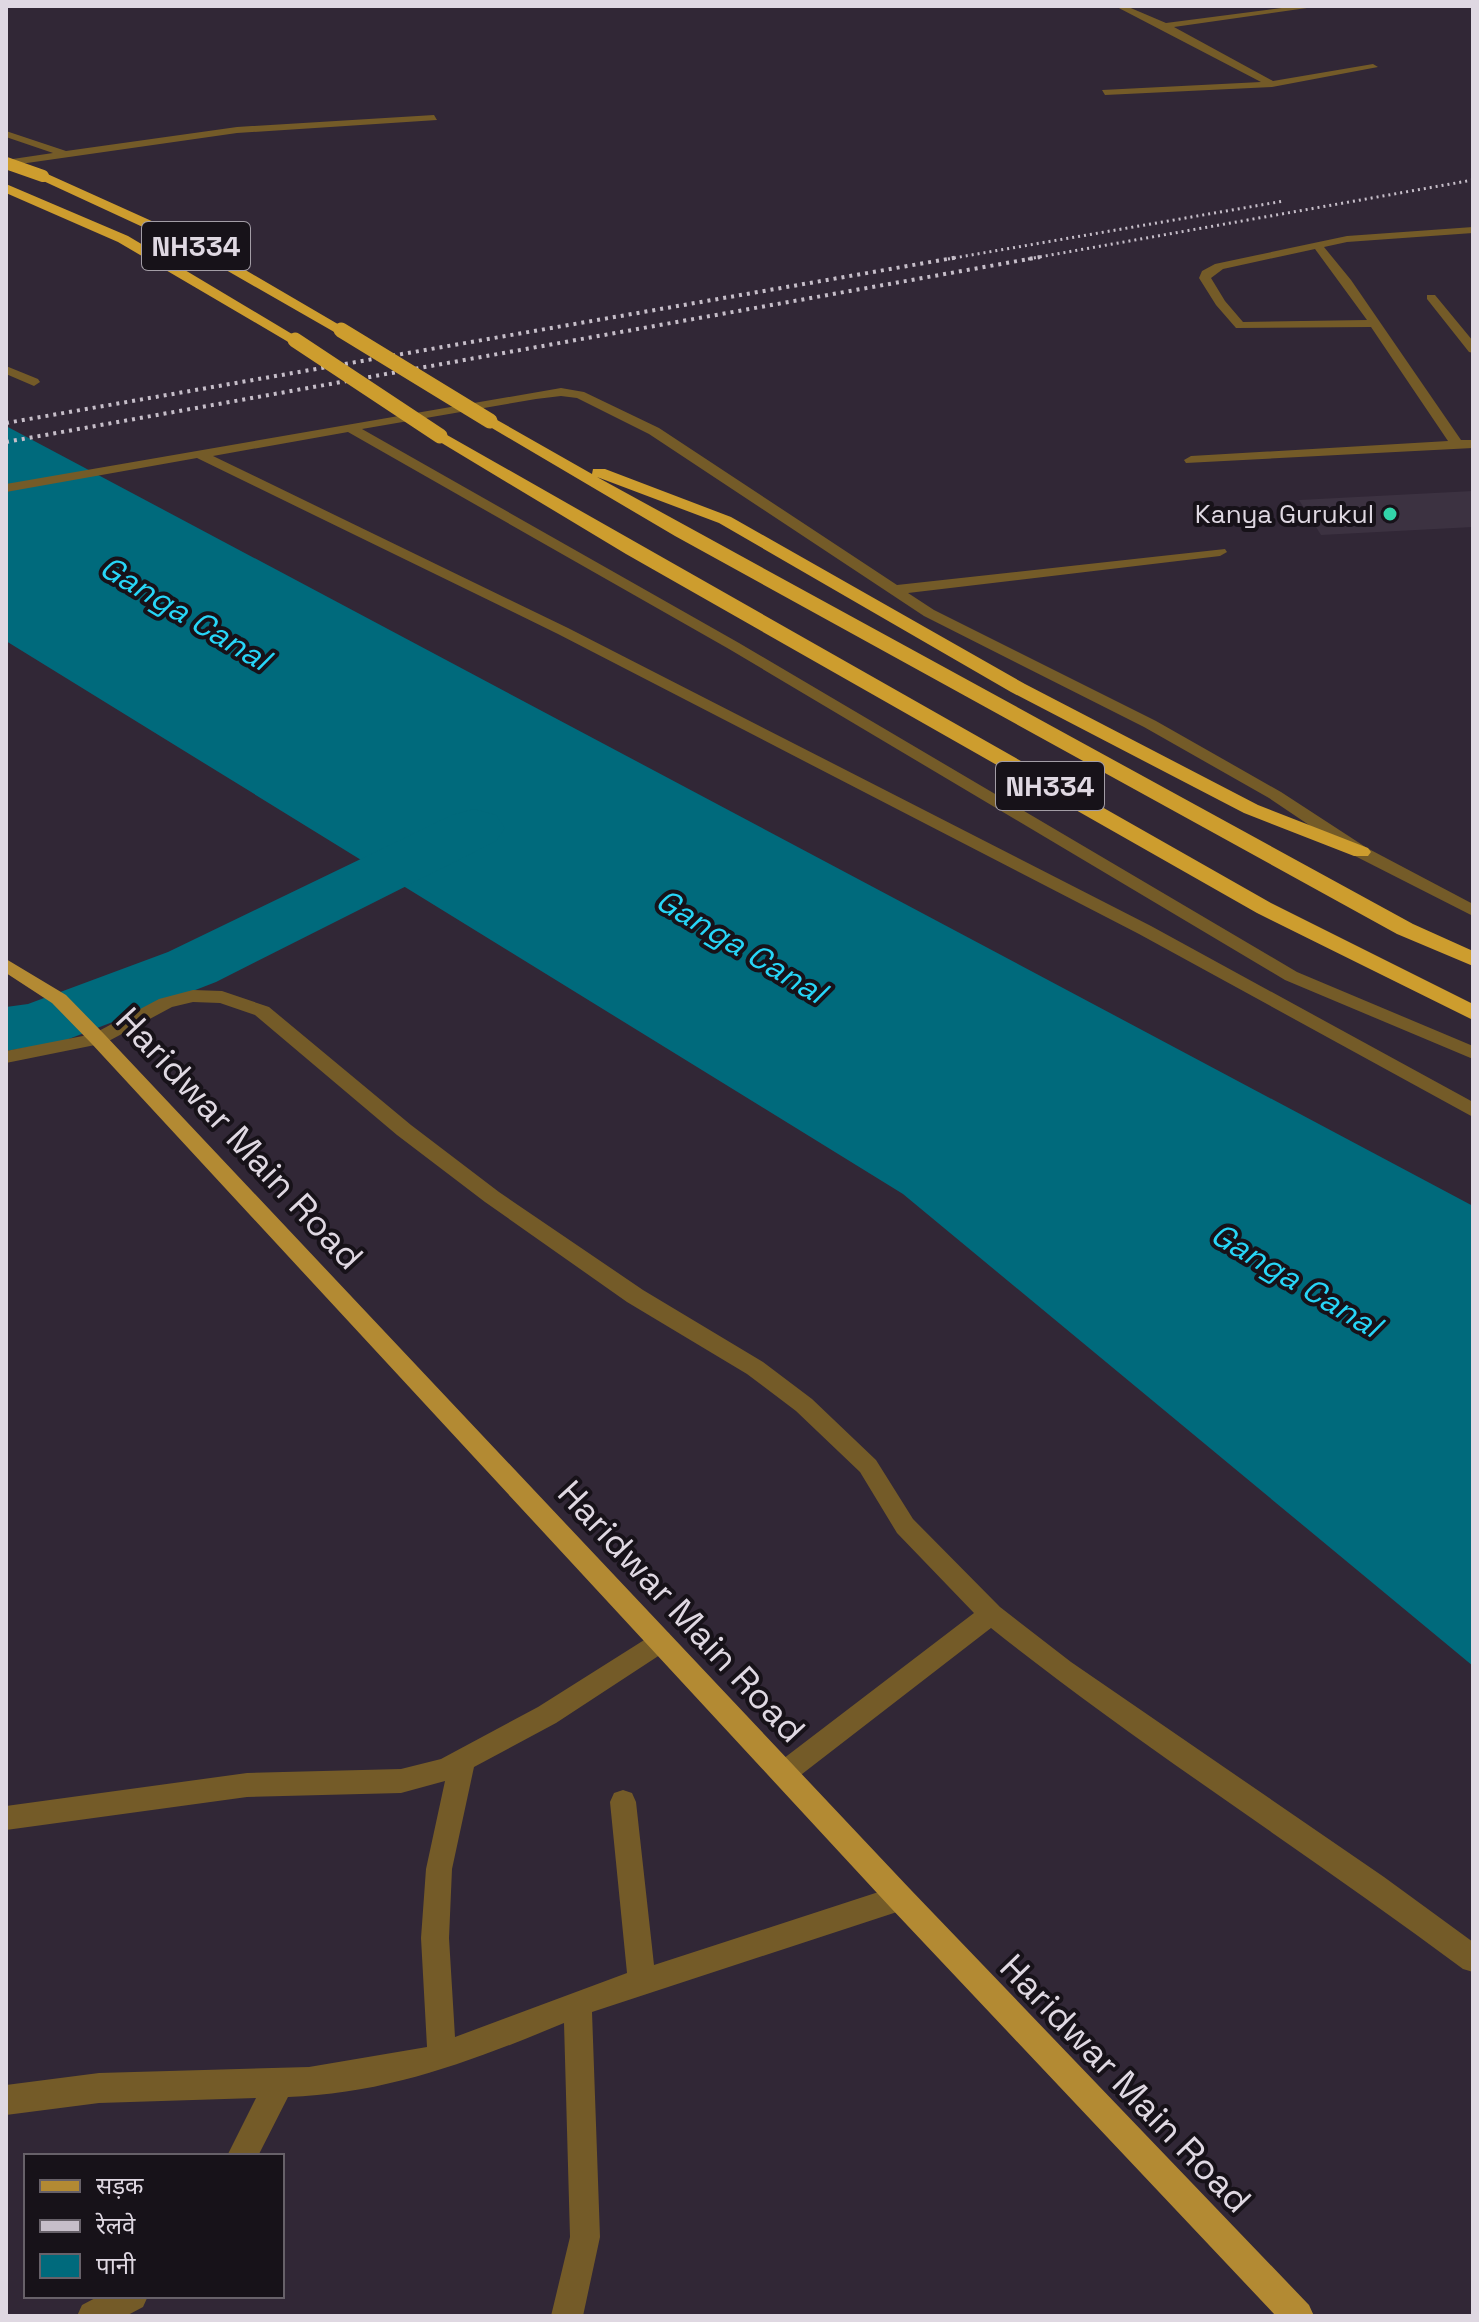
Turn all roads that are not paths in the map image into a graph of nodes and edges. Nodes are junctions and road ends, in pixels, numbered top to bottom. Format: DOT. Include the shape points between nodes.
graph roads {
  1 [pos="1119,6"];
  2 [pos="1317,6"];
  3 [pos="1165,26"];
  4 [pos="1373,67"];
  5 [pos="1272,84"];
  6 [pos="1105,92"];
  7 [pos="434,118"];
  8 [pos="6,134"];
  9 [pos="62,153"];
  10 [pos="6,163"];
  11 [pos="7,189"];
  12 [pos="1473,230"];
  13 [pos="1317,245"];
  14 [pos="1431,297"];
  15 [pos="1373,323"];
  16 [pos="1473,349"];
  17 [pos="6,370"];
  18 [pos="34,382"];
  19 [pos="349,427"];
  20 [pos="1457,444"];
  21 [pos="1473,444"];
  22 [pos="201,455"];
  23 [pos="551,456"];
  24 [pos="1191,460"];
  25 [pos="6,488"];
  26 [pos="1220,552"];
  27 [pos="894,590"];
  28 [pos="1361,852"];
  29 [pos="1473,911"];
  30 [pos="1473,959"];
  31 [pos="6,965"];
  32 [pos="1473,1013"];
  33 [pos="93,1034"];
  34 [pos="1473,1053"];
  35 [pos="6,1057"];
  36 [pos="1473,1110"];
  37 [pos="991,1614"];
  38 [pos="660,1641"];
  39 [pos="462,1762"];
  40 [pos="784,1773"];
  41 [pos="623,1802"];
  42 [pos="6,1818"];
  43 [pos="900,1898"];
  44 [pos="1473,1959"];
  45 [pos="642,1982"];
  46 [pos="578,2003"];
  47 [pos="442,2057"];
  48 [pos="280,2083"];
  49 [pos="6,2100"];
  50 [pos="243,2154"];
  51 [pos="128,2298"];
  52 [pos="93,2316"];
  53 [pos="567,2316"];
  54 [pos="1298,2316"];
  1 -- 3 [label="street"];
  2 -- 3 [label="street"];
  3 -- 5 [label="street"];
  4 -- 5 [label="street"];
  5 -- 6 [label="street"];
  7 -- 9 [label="street" via="237,130"];
  8 -- 9 [label="street"];
  9 -- 10 [label="street"];
  10 -- 23 [label="highway, NH334, bridge" via="191,244"];
  11 -- 32 [label="highway, NH334, bridge" via="123,239 632,550 1264,908"];
  12 -- 13 [label="street"];
  13 -- 15 [label="street"];
  13 -- 15 [label="street" via="1219,266 1205,278 1240,326"];
  14 -- 16 [label="street"];
  15 -- 20 [label="street"];
  17 -- 18 [label="street"];
  19 -- 22 [label="street"];
  19 -- 27 [label="street" via="536,395 580,395 654,431"];
  19 -- 34 [label="street" via="734,646 1291,976"];
  20 -- 21 [label="street"];
  20 -- 24 [label="street"];
  22 -- 25 [label="street"];
  22 -- 36 [label="street" via="563,631 1131,922"];
  23 -- 28 [label="highway" via="725,520 1045,702 1251,809"];
  23 -- 30 [label="highway, NH334" via="1405,929"];
  26 -- 27 [label="street"];
  27 -- 28 [label="street" via="929,613 1164,732"];
  28 -- 29 [label="street"];
  31 -- 33 [label="main road, Haridwar Main Road" via="59,999"];
  33 -- 35 [label="street"];
  33 -- 37 [label="street" via="193,996 222,997 262,1011 492,1197 804,1405 868,1466 905,1526"];
  33 -- 38 [label="main road, Haridwar Main Road"];
  37 -- 40 [label="street"];
  37 -- 44 [label="street" via="1062,1670"];
  38 -- 39 [label="street" via="547,1715"];
  38 -- 40 [label="main road, Haridwar Main Road"];
  39 -- 42 [label="street" via="401,1781 247,1785"];
  39 -- 47 [label="street" via="439,1869 435,1938"];
  40 -- 43 [label="main road, Haridwar Main Road"];
  41 -- 45 [label="street"];
  43 -- 45 [label="street"];
  43 -- 54 [label="main road, Haridwar Main Road"];
  45 -- 46 [label="street"];
  46 -- 47 [label="street"];
  46 -- 53 [label="street" via="585,2237"];
  47 -- 48 [label="street"];
  48 -- 49 [label="street" via="99,2088"];
  48 -- 50 [label="street"];
  51 -- 52 [label="street"];
}
